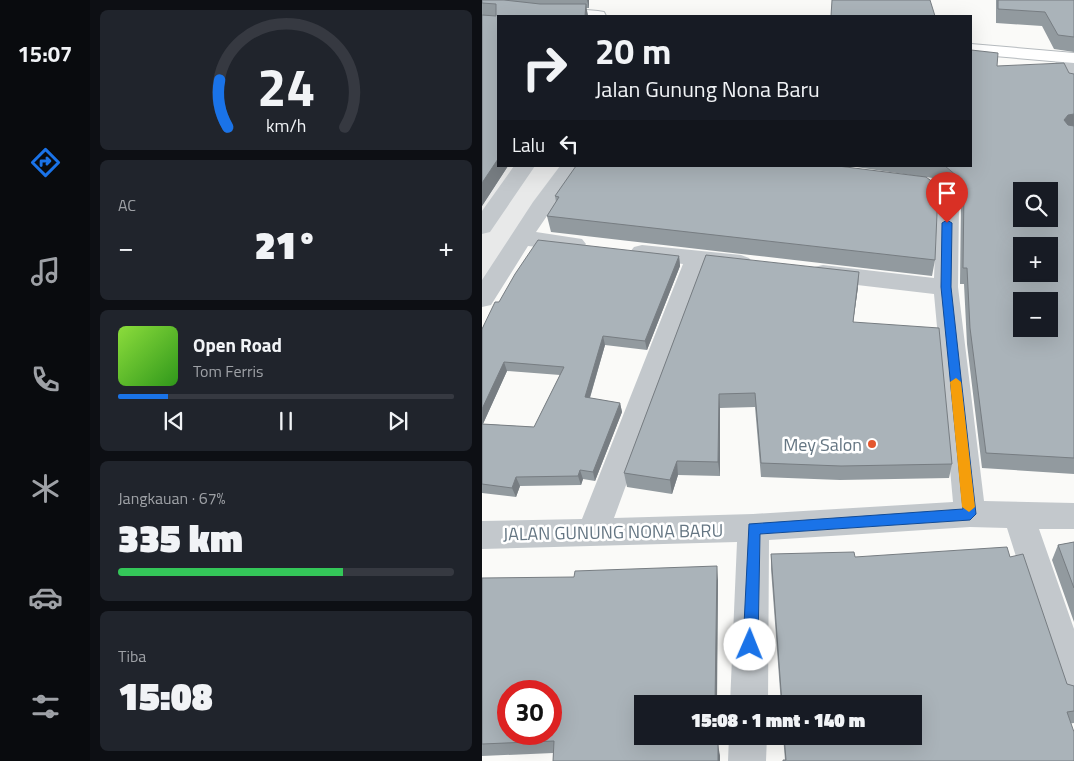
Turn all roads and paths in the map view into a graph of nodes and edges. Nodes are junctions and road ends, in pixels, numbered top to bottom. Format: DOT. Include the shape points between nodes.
graph roads {
  1 [pos="484,0"];
  2 [pos="482,5"];
  3 [pos="587,15"];
  4 [pos="972,49"];
  5 [pos="1068,58"];
  6 [pos="1074,83"];
  7 [pos="524,167"];
  8 [pos="570,167"];
  9 [pos="881,178"];
  10 [pos="482,227"];
  11 [pos="522,238"];
  12 [pos="697,258"];
  13 [pos="764,266"];
  14 [pos="802,270"];
  15 [pos="946,287"];
  16 [pos="482,299"];
  17 [pos="970,514"];
  18 [pos="1019,516"];
  19 [pos="1074,516"];
  20 [pos="753,528"];
  21 [pos="593,532"];
  22 [pos="482,535"];
  23 [pos="1074,683"];
  24 [pos="749,695"];
  25 [pos="748,745"];
  26 [pos="747,761"];
  1 -- 2 [label="street"];
  2 -- 3 [label="main road"];
  4 -- 5 [label="main road"];
  5 -- 6 [label="street"];
  7 -- 10 [label="street"];
  8 -- 11 [label="street"];
  9 -- 15 [label="street" via="931,186 942,193 948,204"];
  11 -- 12 [label="street"];
  11 -- 16 [label="street"];
  12 -- 13 [label="street"];
  12 -- 21 [label="street"];
  14 -- 15 [label="street"];
  15 -- 17 [label="street"];
  17 -- 18 [label="street, JALAN GUNUNG NONA BARU"];
  17 -- 20 [label="street, JALAN GUNUNG NONA BARU"];
  18 -- 19 [label="street, JALAN GUNUNG NONA BARU"];
  18 -- 23 [label="street"];
  20 -- 21 [label="street, JALAN GUNUNG NONA BARU"];
  20 -- 24 [label="street"];
  21 -- 22 [label="street, JALAN GUNUNG NONA BARU"];
  25 -- 26 [label="street"];
}
